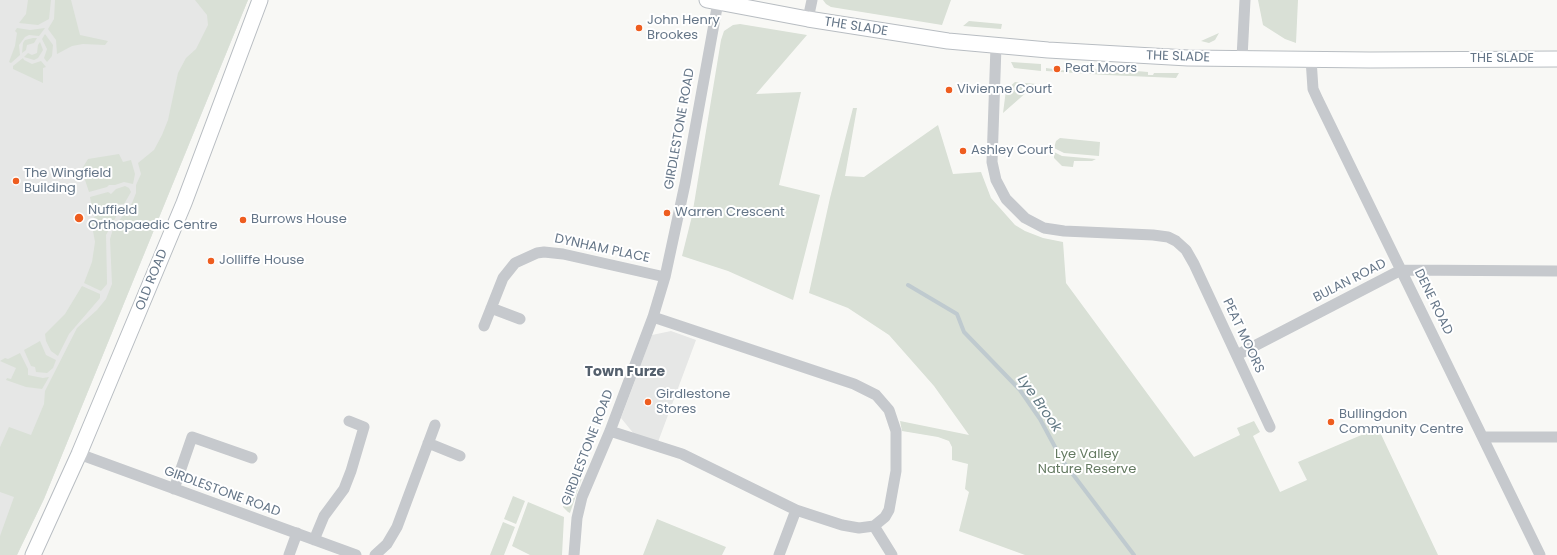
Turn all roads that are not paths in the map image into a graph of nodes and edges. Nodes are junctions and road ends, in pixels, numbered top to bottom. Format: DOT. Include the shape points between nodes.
graph roads {
  1 [pos="260,0"];
  2 [pos="812,0"];
  3 [pos="1245,0"];
  4 [pos="713,1"];
  5 [pos="808,19"];
  6 [pos="996,46"];
  7 [pos="1242,58"];
  8 [pos="1311,59"];
  9 [pos="1557,59"];
  10 [pos="1401,270"];
  11 [pos="1557,272"];
  12 [pos="665,277"];
  13 [pos="491,308"];
  14 [pos="653,317"];
  15 [pos="520,319"];
  16 [pos="484,326"];
  17 [pos="1237,355"];
  18 [pos="349,421"];
  19 [pos="435,425"];
  20 [pos="1270,427"];
  21 [pos="610,431"];
  22 [pos="1484,437"];
  23 [pos="1557,437"];
  24 [pos="428,443"];
  25 [pos="79,454"];
  26 [pos="460,456"];
  27 [pos="252,458"];
  28 [pos="174,489"];
  29 [pos="796,510"];
  30 [pos="874,526"];
  31 [pos="298,533"];
  32 [pos="314,540"];
  33 [pos="34,555"];
  34 [pos="289,555"];
  35 [pos="356,555"];
  36 [pos="375,555"];
  37 [pos="574,555"];
  38 [pos="779,555"];
  39 [pos="892,555"];
  40 [pos="1540,555"];
  1 -- 25 [label="main road, OLD ROAD" via="184,203"];
  2 -- 5 [label="street"];
  3 -- 7 [label="street"];
  4 -- 5 [label="main road, THE SLADE"];
  4 -- 12 [label="street, GIRDLESTONE ROAD" via="685,184"];
  5 -- 6 [label="main road, THE SLADE" via="940,40"];
  6 -- 7 [label="main road, THE SLADE" via="1157,56"];
  6 -- 17 [label="street, PEAT MOORS" via="992,162 996,180 1006,199 1025,218 1044,228 1153,235 1176,241 1186,250 1194,264"];
  7 -- 8 [label="main road, THE SLADE"];
  8 -- 9 [label="main road, THE SLADE"];
  8 -- 10 [label="street, DENE ROAD" via="1313,89"];
  10 -- 11 [label="street, BULAN ROAD"];
  10 -- 17 [label="street, BULAN ROAD"];
  10 -- 22 [label="street, DENE ROAD"];
  12 -- 13 [label="street, DYNHAM PLACE" via="563,254 537,253 519,261 506,272"];
  12 -- 14 [label="street, GIRDLESTONE ROAD"];
  13 -- 15 [label="street"];
  13 -- 16 [label="street, DYNHAM PLACE"];
  14 -- 21 [label="street, GIRDLESTONE ROAD"];
  14 -- 30 [label="street" via="859,385 883,401 894,421 896,431 896,470 889,510"];
  17 -- 20 [label="street, PEAT MOORS"];
  18 -- 32 [label="street" via="364,427 344,489 324,516"];
  19 -- 24 [label="street"];
  21 -- 29 [label="street" via="699,461"];
  21 -- 37 [label="street, GIRDLESTONE ROAD" via="582,497 577,518"];
  22 -- 23 [label="street"];
  22 -- 40 [label="street, DENE ROAD"];
  24 -- 26 [label="street"];
  24 -- 36 [label="street" via="397,527 387,544"];
  25 -- 28 [label="street, GIRDLESTONE ROAD"];
  25 -- 33 [label="main road, OLD ROAD"];
  27 -- 28 [label="street" via="192,437"];
  28 -- 31 [label="street, GIRDLESTONE ROAD"];
  29 -- 30 [label="street" via="842,525 859,528"];
  29 -- 38 [label="street"];
  30 -- 39 [label="street"];
  31 -- 32 [label="street, GIRDLESTONE ROAD"];
  31 -- 34 [label="street"];
  32 -- 35 [label="street, GIRDLESTONE ROAD"];
}
